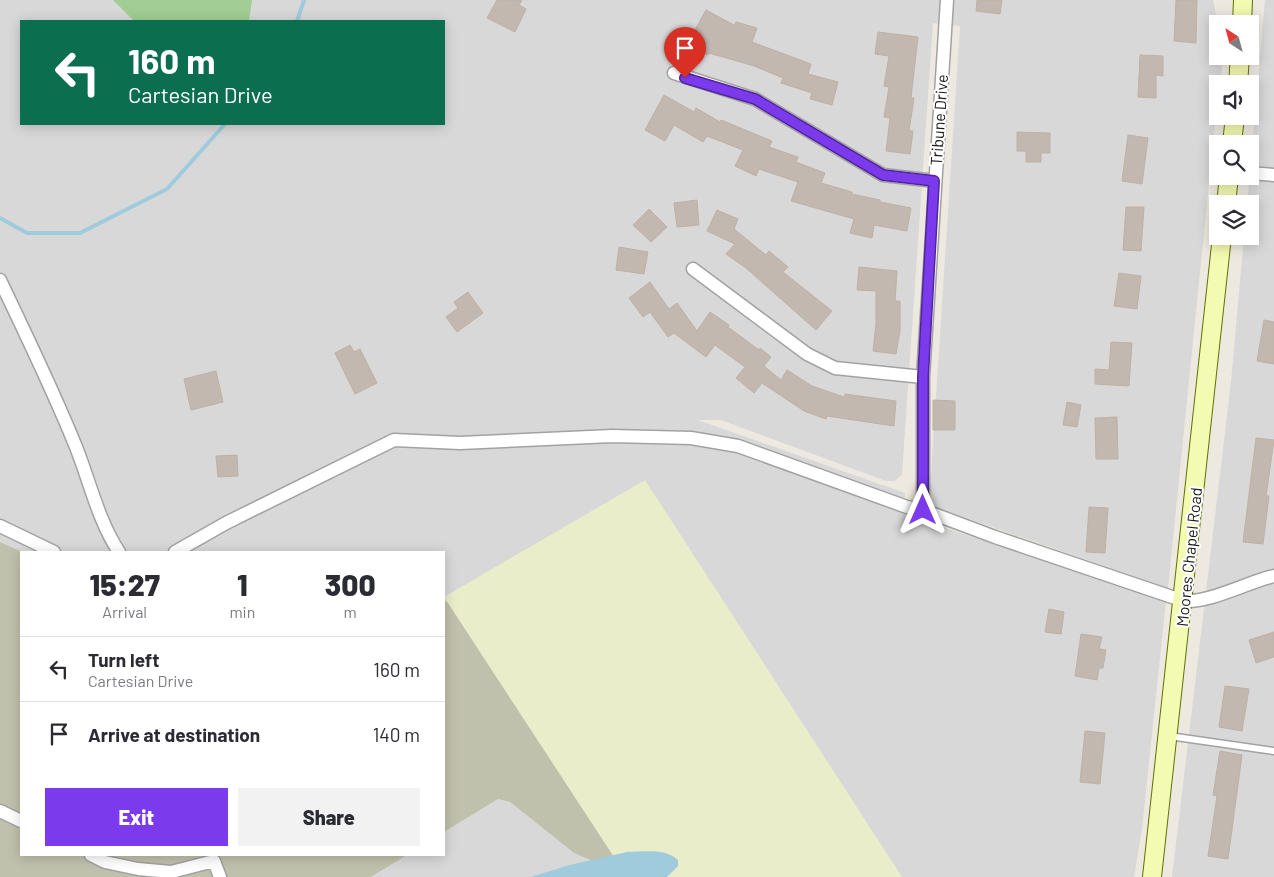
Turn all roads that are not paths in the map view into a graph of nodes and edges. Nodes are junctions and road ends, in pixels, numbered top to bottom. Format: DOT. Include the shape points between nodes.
graph roads {
  1 [pos="947,0"];
  2 [pos="1243,0"];
  3 [pos="1242,15"];
  4 [pos="674,73"];
  5 [pos="1259,174"];
  6 [pos="1274,176"];
  7 [pos="934,181"];
  8 [pos="1221,245"];
  9 [pos="693,269"];
  10 [pos="0,280"];
  11 [pos="923,377"];
  12 [pos="923,510"];
  13 [pos="0,526"];
  14 [pos="52,551"];
  15 [pos="118,551"];
  16 [pos="176,551"];
  17 [pos="1274,576"];
  18 [pos="1184,601"];
  19 [pos="1169,736"];
  20 [pos="1274,752"];
  21 [pos="0,811"];
  22 [pos="20,821"];
  23 [pos="94,856"];
  24 [pos="220,877"];
  25 [pos="1152,877"];
  1 -- 7 [label="street, Tribune Drive"];
  2 -- 3 [label="main road"];
  4 -- 7 [label="street" via="755,99 883,175"];
  5 -- 6 [label="street"];
  7 -- 11 [label="street, Tribune Drive"];
  8 -- 18 [label="main road, Moores Chapel Road"];
  9 -- 11 [label="street" via="823,363 835,368"];
  10 -- 15 [label="street" via="54,393 106,532"];
  11 -- 12 [label="street, Tribune Drive"];
  12 -- 16 [label="street" via="907,508 738,446 691,438 612,436 460,443 394,440"];
  12 -- 18 [label="street"];
  13 -- 14 [label="street"];
  17 -- 18 [label="street" via="1197,601"];
  18 -- 19 [label="main road, Moores Chapel Road"];
  19 -- 20 [label="lane"];
  19 -- 25 [label="main road, Moores Chapel Road"];
  21 -- 22 [label="street"];
  23 -- 24 [label="street" via="105,862 138,869 171,872 214,861"];
}
